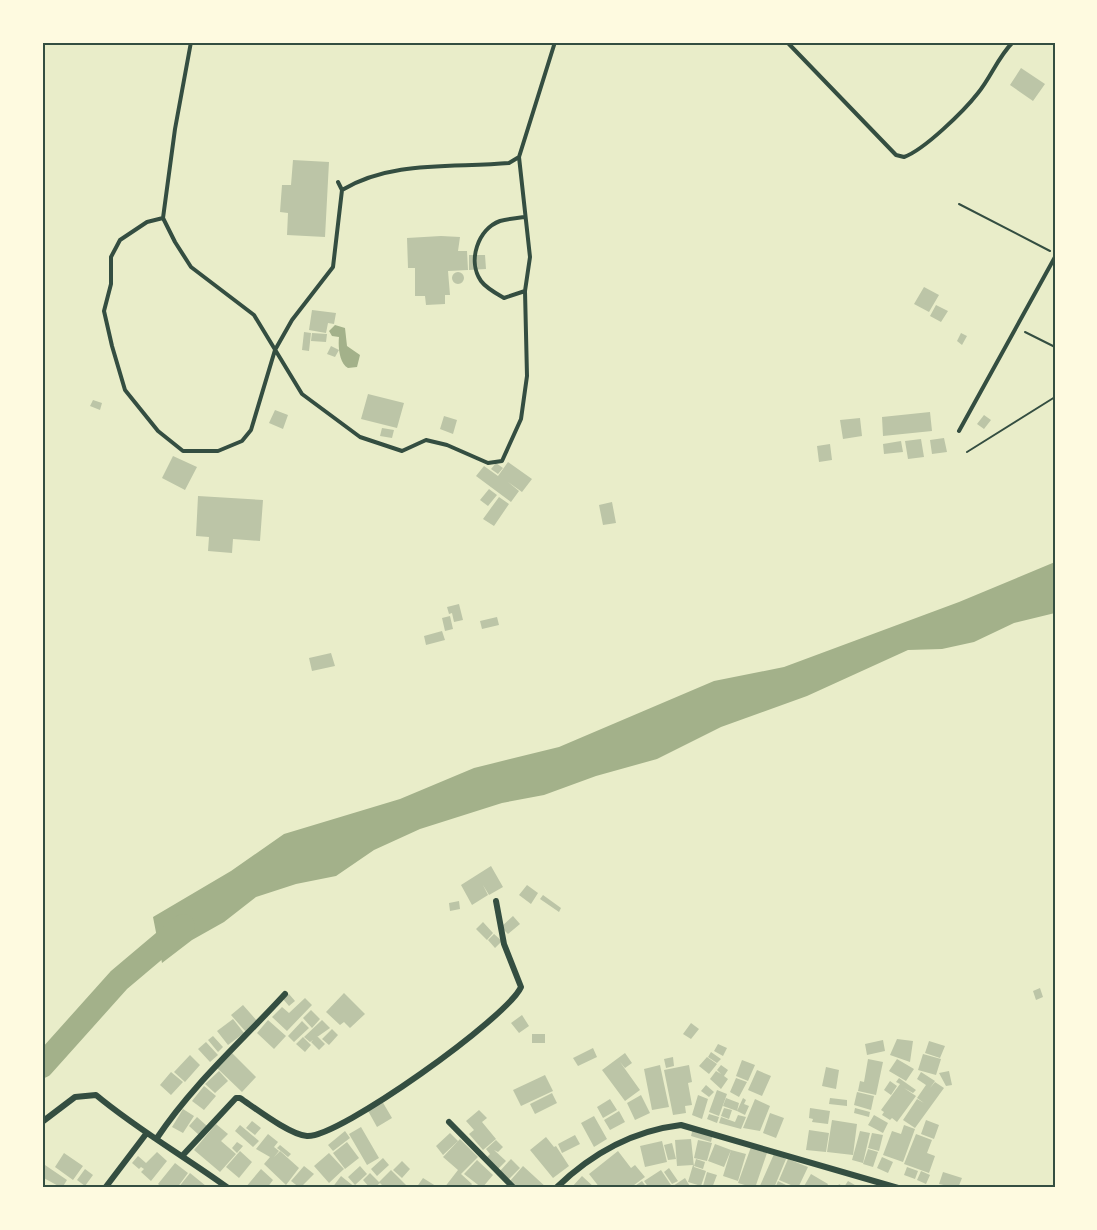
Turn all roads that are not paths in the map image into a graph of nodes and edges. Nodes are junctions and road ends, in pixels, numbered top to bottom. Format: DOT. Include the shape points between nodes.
graph roads {
  1 [pos="191,42"];
  2 [pos="555,42"];
  3 [pos="788,42"];
  4 [pos="1013,42"];
  5 [pos="519,157"];
  6 [pos="338,182"];
  7 [pos="342,190"];
  8 [pos="524,217"];
  9 [pos="163,218"];
  10 [pos="1055,256"];
  11 [pos="525,291"];
  12 [pos="276,350"];
  13 [pos="959,431"];
  14 [pos="496,901"];
  15 [pos="285,994"];
  16 [pos="42,1122"];
  17 [pos="449,1122"];
  18 [pos="146,1134"];
  19 [pos="157,1138"];
  20 [pos="183,1155"];
  21 [pos="105,1188"];
  22 [pos="228,1188"];
  23 [pos="514,1188"];
  24 [pos="556,1188"];
  25 [pos="898,1188"];
  1 -- 9 [label="lane"];
  2 -- 5 [label="lane"];
  3 -- 4 [label="lane" via="857,117 896,155 904,157 924,146 978,93"];
  5 -- 7 [label="lane" via="509,163 422,167 361,178"];
  5 -- 8 [label="lane"];
  6 -- 7 [label="lane"];
  7 -- 12 [label="lane" via="333,267 292,320"];
  8 -- 11 [label="lane" via="530,257"];
  8 -- 11 [label="lane" via="499,221 483,234 475,249 481,281 504,298"];
  9 -- 12 [label="lane" via="191,267 254,315"];
  9 -- 12 [label="lane" via="147,222 120,240 111,257 111,284 104,311 125,390 158,431 183,451 218,451 242,441 251,430"];
  10 -- 13 [label="lane"];
  11 -- 12 [label="lane" via="527,376 521,419 502,461 488,463 426,440 402,451 360,437 302,394"];
  14 -- 20 [label="street" via="504,944 521,987 519,993 440,1062 355,1116 314,1136 300,1135 236,1098"];
  15 -- 19 [label="street" via="178,1106"];
  16 -- 18 [label="street" via="75,1097 96,1095"];
  17 -- 23 [label="street"];
  18 -- 19 [label="street"];
  18 -- 21 [label="street"];
  19 -- 20 [label="street"];
  20 -- 22 [label="street"];
  24 -- 25 [label="street" via="591,1157 614,1144 657,1128 681,1125"];
}
